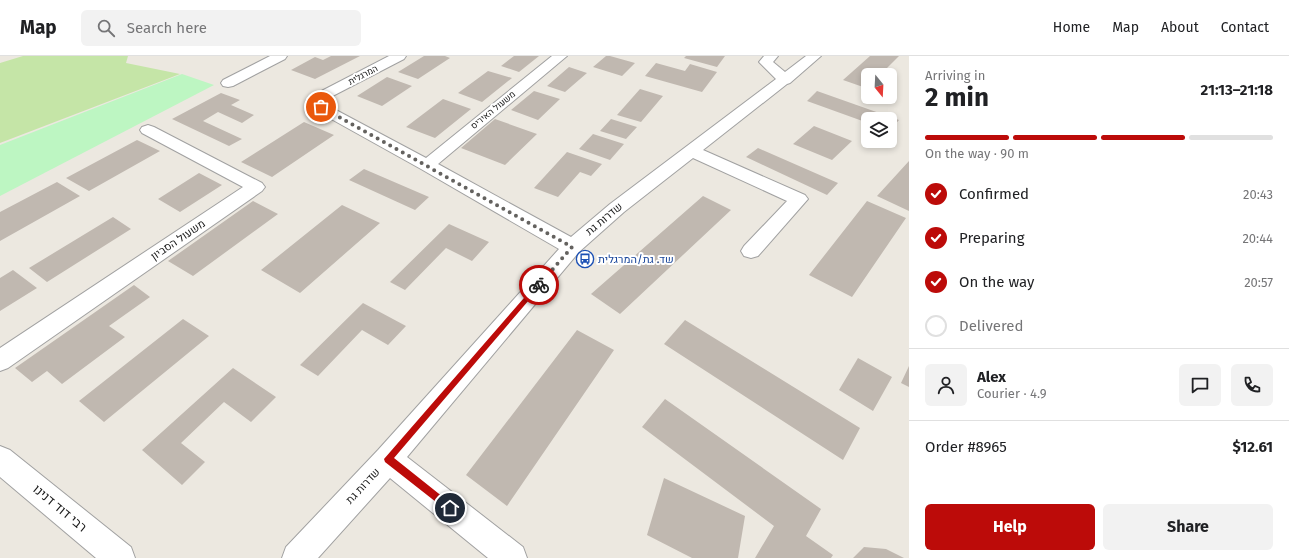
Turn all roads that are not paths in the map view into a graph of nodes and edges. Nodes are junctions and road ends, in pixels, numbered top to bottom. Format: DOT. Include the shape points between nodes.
graph roads {
  1 [pos="280,56"];
  2 [pos="399,56"];
  3 [pos="560,56"];
  4 [pos="771,56"];
  5 [pos="814,56"];
  6 [pos="785,80"];
  7 [pos="228,83"];
  8 [pos="148,130"];
  9 [pos="692,151"];
  10 [pos="427,165"];
  11 [pos="572,247"];
  12 [pos="750,252"];
  13 [pos="0,361"];
  14 [pos="0,459"];
  15 [pos="388,459"];
  16 [pos="120,558"];
  17 [pos="297,558"];
  18 [pos="512,558"];
  1 -- 7 [label="street"];
  2 -- 10 [label="street, המרגלית" via="313,101"];
  3 -- 10 [label="street, משעול האיריס"];
  4 -- 6 [label="street" via="766,62"];
  5 -- 6 [label="street, שדרות גת"];
  6 -- 9 [label="street, שדרות גת"];
  8 -- 13 [label="street, משעול הסביון" via="256,187"];
  9 -- 11 [label="street, שדרות גת" via="617,208"];
  9 -- 12 [label="street" via="799,198"];
  10 -- 11 [label="street, המרגלית"];
  11 -- 15 [label="street, שדרות גת"];
  14 -- 16 [label="street, רבי דוד דנינו"];
  15 -- 17 [label="street, שדרות גת"];
  15 -- 18 [label="street"];
}
